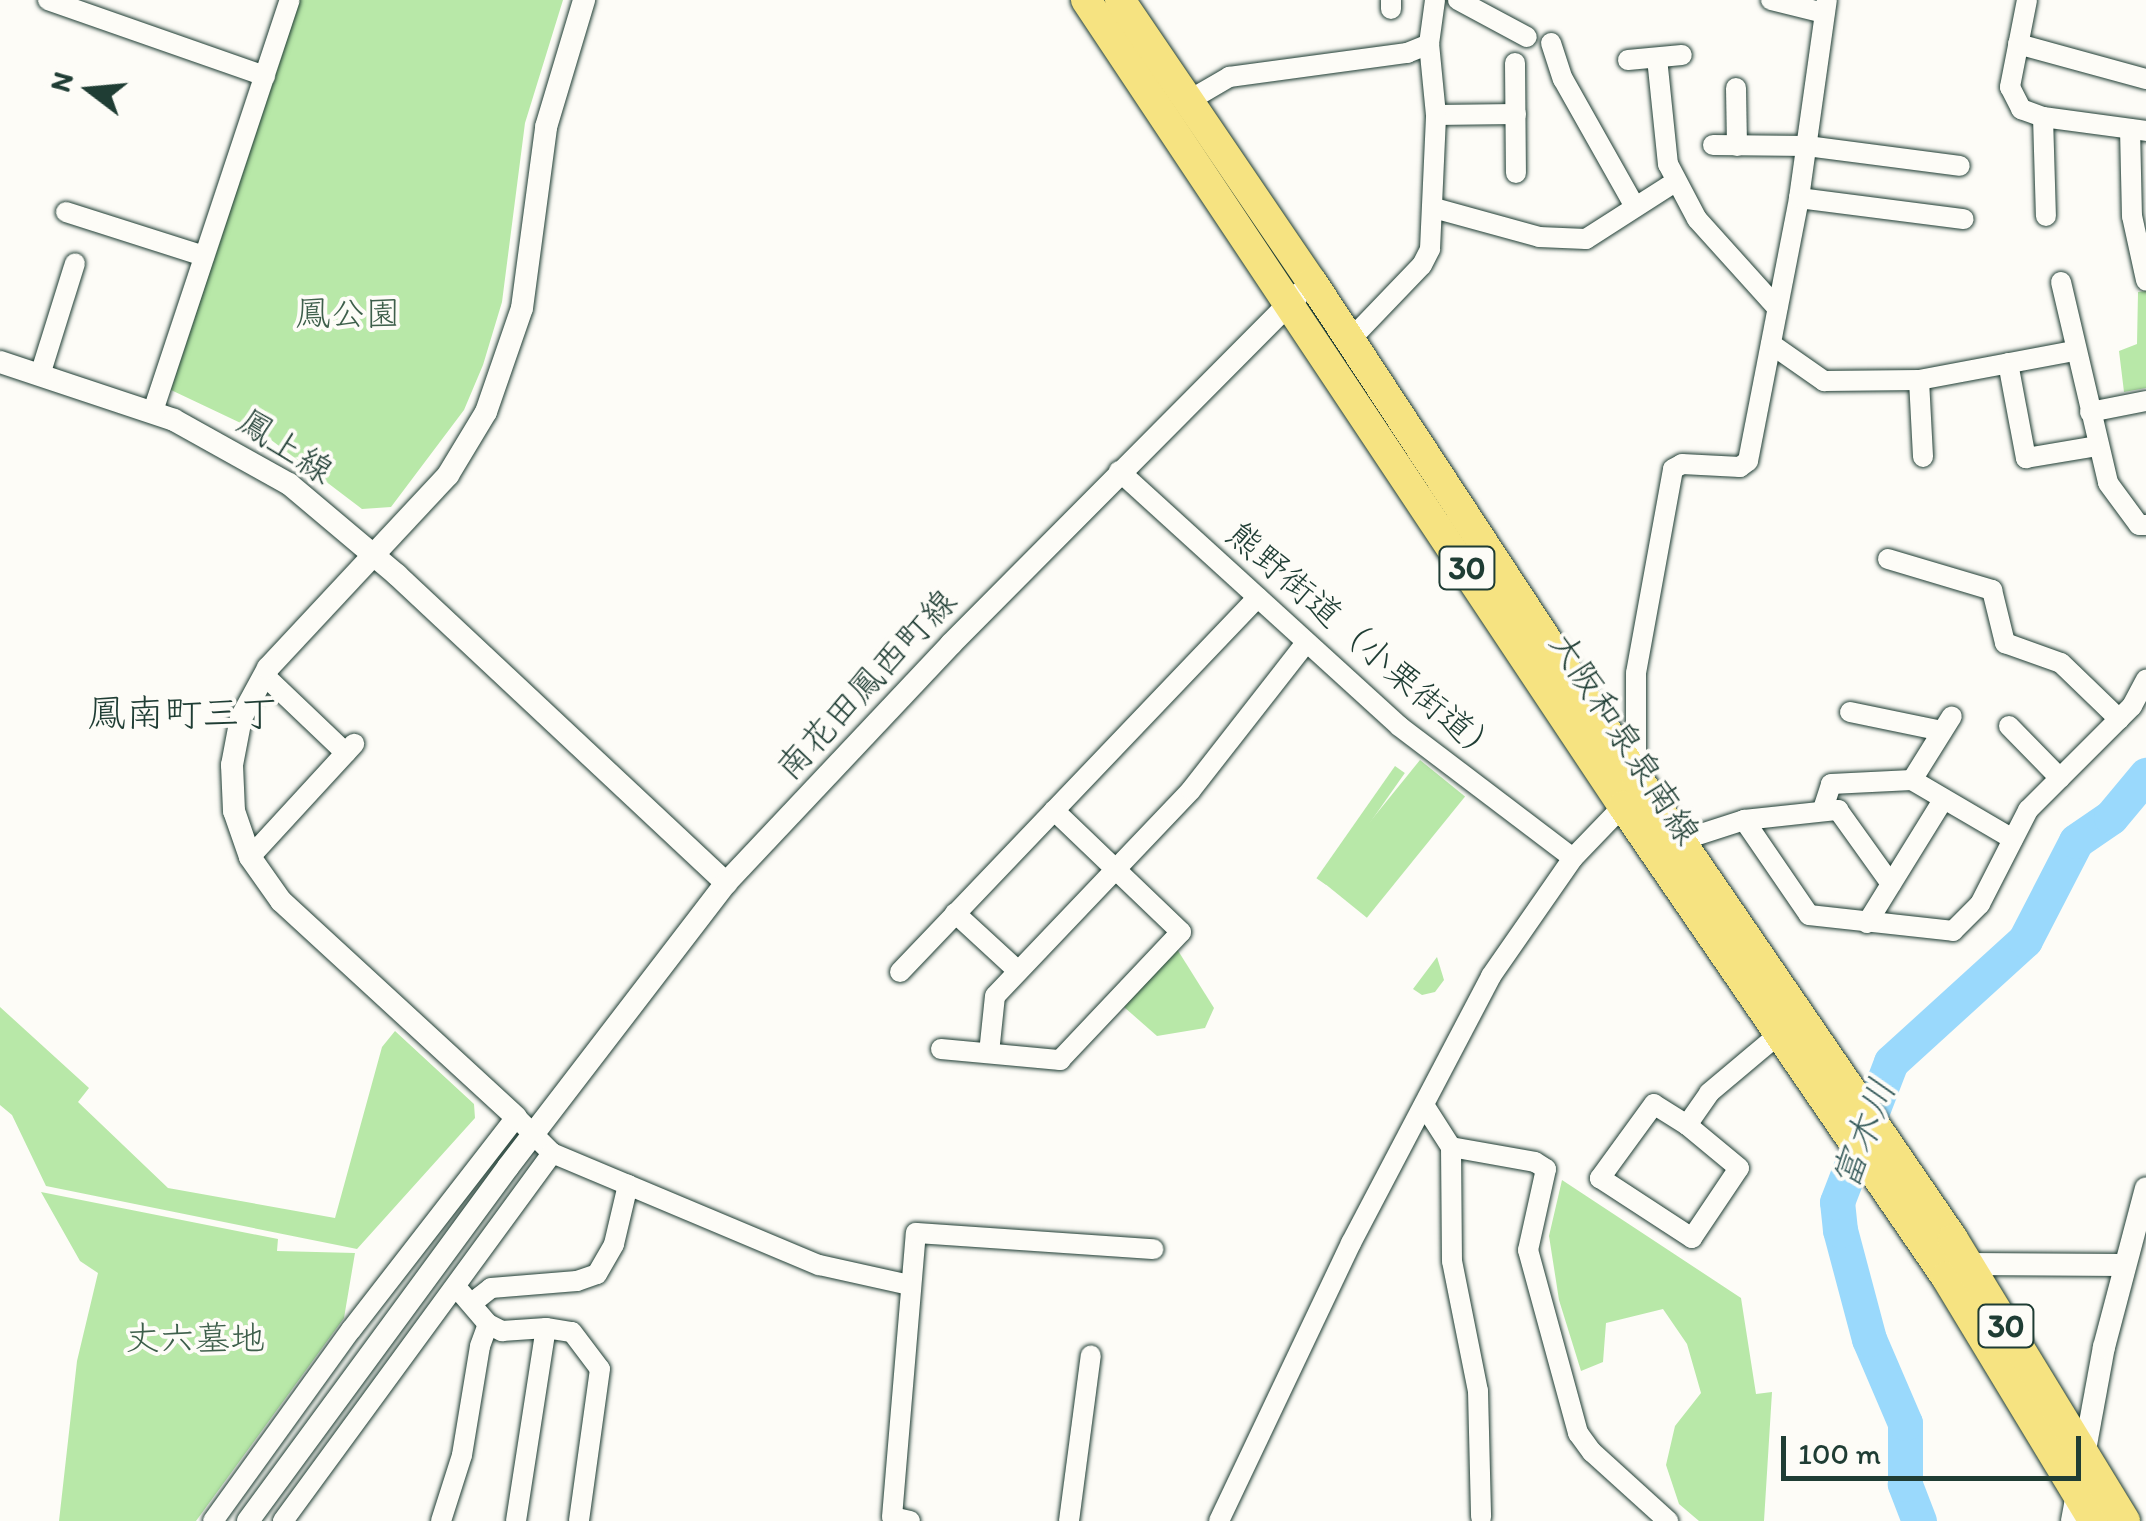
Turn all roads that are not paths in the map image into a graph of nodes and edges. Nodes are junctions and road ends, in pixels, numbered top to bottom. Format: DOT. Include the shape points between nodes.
graph roads {
  1 [pos="48,0"];
  2 [pos="290,0"];
  3 [pos="584,0"];
  4 [pos="1086,0"];
  5 [pos="1120,0"];
  6 [pos="1436,0"];
  7 [pos="1458,0"];
  8 [pos="1772,0"];
  9 [pos="2027,0"];
  10 [pos="1825,6"];
  11 [pos="1528,36"];
  12 [pos="1429,44"];
  13 [pos="1551,44"];
  14 [pos="2018,44"];
  15 [pos="1682,55"];
  16 [pos="1657,58"];
  17 [pos="1628,60"];
  18 [pos="1515,63"];
  19 [pos="266,76"];
  20 [pos="2146,79"];
  21 [pos="1736,88"];
  22 [pos="1188,101"];
  23 [pos="1516,114"];
  24 [pos="1436,115"];
  25 [pos="2043,118"];
  26 [pos="2138,130"];
  27 [pos="1713,145"];
  28 [pos="1738,146"];
  29 [pos="1807,146"];
  30 [pos="1960,166"];
  31 [pos="1516,173"];
  32 [pos="1669,186"];
  33 [pos="1799,198"];
  34 [pos="1434,208"];
  35 [pos="1635,208"];
  36 [pos="66,212"];
  37 [pos="2046,216"];
  38 [pos="1964,219"];
  39 [pos="204,256"];
  40 [pos="75,263"];
  41 [pos="2146,280"];
  42 [pos="2061,282"];
  43 [pos="1301,292"];
  44 [pos="1777,308"];
  45 [pos="1349,341"];
  46 [pos="1771,344"];
  47 [pos="2074,351"];
  48 [pos="0,362"];
  49 [pos="2008,363"];
  50 [pos="40,375"];
  51 [pos="1920,380"];
  52 [pos="2146,401"];
  53 [pos="153,411"];
  54 [pos="2090,412"];
  55 [pos="2098,446"];
  56 [pos="1923,457"];
  57 [pos="1120,471"];
  58 [pos="2146,526"];
  59 [pos="372,554"];
  60 [pos="1888,559"];
  61 [pos="1258,597"];
  62 [pos="1306,643"];
  63 [pos="264,675"];
  64 [pos="2146,680"];
  65 [pos="1850,712"];
  66 [pos="2119,719"];
  67 [pos="2010,726"];
  68 [pos="1636,776"];
  69 [pos="2060,778"];
  70 [pos="1912,780"];
  71 [pos="1943,800"];
  72 [pos="1623,806"];
  73 [pos="1823,809"];
  74 [pos="1054,810"];
  75 [pos="1744,820"];
  76 [pos="2013,839"];
  77 [pos="1667,844"];
  78 [pos="250,857"];
  79 [pos="1573,858"];
  80 [pos="1116,870"];
  81 [pos="726,883"];
  82 [pos="1891,884"];
  83 [pos="955,913"];
  84 [pos="1867,923"];
  85 [pos="1017,970"];
  86 [pos="900,972"];
  87 [pos="1779,1034"];
  88 [pos="941,1048"];
  89 [pos="989,1053"];
  90 [pos="1424,1105"];
  91 [pos="516,1117"];
  92 [pos="1687,1125"];
  93 [pos="533,1134"];
  94 [pos="1450,1147"];
  95 [pos="552,1153"];
  96 [pos="628,1185"];
  97 [pos="2146,1188"];
  98 [pos="1153,1249"];
  99 [pos="2134,1265"];
  100 [pos="1957,1270"];
  101 [pos="909,1285"];
  102 [pos="457,1288"];
  103 [pos="472,1303"];
  104 [pos="488,1324"];
  105 [pos="546,1328"];
  106 [pos="1091,1356"];
  107 [pos="2083,1452"];
  108 [pos="2078,1488"];
  109 [pos="1481,1517"];
  110 [pos="212,1521"];
  111 [pos="248,1521"];
  112 [pos="284,1521"];
  113 [pos="441,1521"];
  114 [pos="516,1521"];
  115 [pos="579,1521"];
  116 [pos="910,1521"];
  117 [pos="1069,1521"];
  118 [pos="1219,1521"];
  119 [pos="1668,1521"];
  120 [pos="2072,1521"];
  121 [pos="2094,1521"];
  122 [pos="2125,1521"];
  1 -- 19 [label="street"];
  2 -- 19 [label="street"];
  3 -- 59 [label="street" via="546,127 522,308 507,361 448,475"];
  4 -- 43 [label="main road, 大阪和泉泉南線 / 30"];
  5 -- 22 [label="main road, 大阪和泉泉南線 / 30"];
  6 -- 12 [label="street"];
  7 -- 11 [label="street"];
  8 -- 10 [label="street"];
  9 -- 14 [label="street"];
  10 -- 29 [label="street"];
  12 -- 22 [label="street" via="1407,53 1229,77"];
  12 -- 24 [label="street"];
  13 -- 35 [label="street" via="1563,79"];
  14 -- 20 [label="street"];
  14 -- 25 [label="street" via="2010,87 2020,109"];
  15 -- 16 [label="street"];
  16 -- 17 [label="street"];
  16 -- 44 [label="street" via="1668,164 1697,219"];
  18 -- 23 [label="street"];
  19 -- 39 [label="street"];
  21 -- 28 [label="street"];
  22 -- 43 [label="main road, 大阪和泉泉南線 / 30"];
  23 -- 24 [label="street"];
  23 -- 31 [label="street"];
  24 -- 34 [label="street"];
  25 -- 26 [label="street"];
  25 -- 37 [label="street"];
  26 -- 41 [label="street" via="2132,216"];
  27 -- 28 [label="street"];
  28 -- 29 [label="street"];
  29 -- 30 [label="street"];
  29 -- 33 [label="street"];
  32 -- 35 [label="street"];
  33 -- 38 [label="street"];
  33 -- 44 [label="street"];
  34 -- 35 [label="street" via="1539,237 1586,239"];
  34 -- 45 [label="street" via="1422,265"];
  36 -- 39 [label="street"];
  39 -- 53 [label="street"];
  40 -- 50 [label="street"];
  42 -- 47 [label="street"];
  43 -- 45 [label="main road, 大阪和泉泉南線 / 30"];
  43 -- 57 [label="street, 南花田鳳西町線"];
  43 -- 72 [label="main road, 大阪和泉泉南線 / 30"];
  44 -- 46 [label="street"];
  45 -- 68 [label="main road, 大阪和泉泉南線 / 30"];
  46 -- 51 [label="street" via="1824,382"];
  46 -- 68 [label="street" via="1748,461 1673,470 1636,672"];
  47 -- 49 [label="street"];
  47 -- 54 [label="street"];
  48 -- 50 [label="street, 鳳上線"];
  49 -- 51 [label="street"];
  49 -- 55 [label="street" via="2026,458"];
  50 -- 53 [label="street, 鳳上線"];
  51 -- 56 [label="street"];
  52 -- 54 [label="street"];
  53 -- 59 [label="street, 鳳上線" via="289,484"];
  54 -- 55 [label="street"];
  55 -- 58 [label="street" via="2108,483"];
  57 -- 61 [label="street, 熊野街道（小栗街道）"];
  57 -- 81 [label="street, 南花田鳳西町線"];
  59 -- 63 [label="street"];
  59 -- 81 [label="street, 鳳上線"];
  60 -- 66 [label="street" via="1992,590 2005,643 2061,663"];
  61 -- 62 [label="street, 熊野街道（小栗街道）"];
  61 -- 74 [label="street"];
  62 -- 79 [label="street, 熊野街道（小栗街道）" via="1399,726"];
  62 -- 80 [label="street" via="1192,790"];
  63 -- 78 [label="street" via="241,718 232,765 234,811"];
  63 -- 78 [label="street" via="350,748"];
  64 -- 66 [label="street"];
  65 -- 70 [label="street" via="1947,724"];
  66 -- 69 [label="street"];
  67 -- 69 [label="street"];
  68 -- 72 [label="street"];
  68 -- 77 [label="main road, 大阪和泉泉南線 / 30"];
  69 -- 76 [label="street" via="2028,810"];
  70 -- 71 [label="street"];
  70 -- 73 [label="street" via="1832,784"];
  71 -- 76 [label="street"];
  71 -- 82 [label="street"];
  72 -- 77 [label="main road, 大阪和泉泉南線 / 30"];
  72 -- 79 [label="street"];
  73 -- 75 [label="street"];
  73 -- 82 [label="street" via="1838,810"];
  74 -- 80 [label="street"];
  74 -- 83 [label="street"];
  75 -- 77 [label="street"];
  75 -- 84 [label="street" via="1809,914"];
  76 -- 84 [label="street" via="1980,904 1953,931"];
  77 -- 87 [label="main road, 大阪和泉泉南線 / 30"];
  77 -- 100 [label="main road, 大阪和泉泉南線 / 30" via="1861,1105"];
  78 -- 91 [label="street" via="281,901"];
  79 -- 90 [label="street" via="1491,976"];
  80 -- 85 [label="street"];
  80 -- 89 [label="street" via="1181,932 1060,1060"];
  81 -- 93 [label="street, 南花田鳳西町線"];
  82 -- 84 [label="street"];
  83 -- 85 [label="street"];
  83 -- 86 [label="street"];
  85 -- 89 [label="street" via="995,996"];
  87 -- 92 [label="street" via="1709,1093"];
  87 -- 100 [label="main road, 大阪和泉泉南線 / 30" via="1869,1166"];
  88 -- 89 [label="street"];
  90 -- 94 [label="street"];
  90 -- 118 [label="street" via="1350,1243"];
  91 -- 93 [label="street"];
  91 -- 110 [label="street"];
  92 -- 92 [label="street" via="1739,1168 1692,1238 1600,1178 1654,1104"];
  93 -- 95 [label="street"];
  93 -- 111 [label="street, 南花田鳳西町線"];
  94 -- 109 [label="street" via="1452,1261 1478,1391"];
  94 -- 119 [label="street" via="1546,1169 1528,1250 1578,1433"];
  95 -- 96 [label="street"];
  95 -- 102 [label="street"];
  96 -- 101 [label="street" via="818,1265"];
  96 -- 103 [label="street" via="614,1244 598,1274 491,1288"];
  97 -- 99 [label="street"];
  98 -- 101 [label="street" via="916,1233"];
  99 -- 100 [label="street"];
  99 -- 107 [label="street"];
  100 -- 107 [label="main road, 大阪和泉泉南線 / 30"];
  100 -- 108 [label="main road, 大阪和泉泉南線 / 30" via="2036,1428"];
  101 -- 116 [label="street" via="892,1517"];
  102 -- 103 [label="street"];
  102 -- 112 [label="street"];
  103 -- 104 [label="street"];
  104 -- 105 [label="street" via="502,1331"];
  104 -- 113 [label="street" via="462,1455"];
  105 -- 114 [label="street"];
  105 -- 115 [label="street" via="572,1332 600,1369"];
  106 -- 117 [label="street"];
  107 -- 108 [label="street"];
  107 -- 122 [label="main road, 大阪和泉泉南線 / 30"];
  108 -- 120 [label="street"];
  108 -- 121 [label="main road, 大阪和泉泉南線 / 30"];
}
